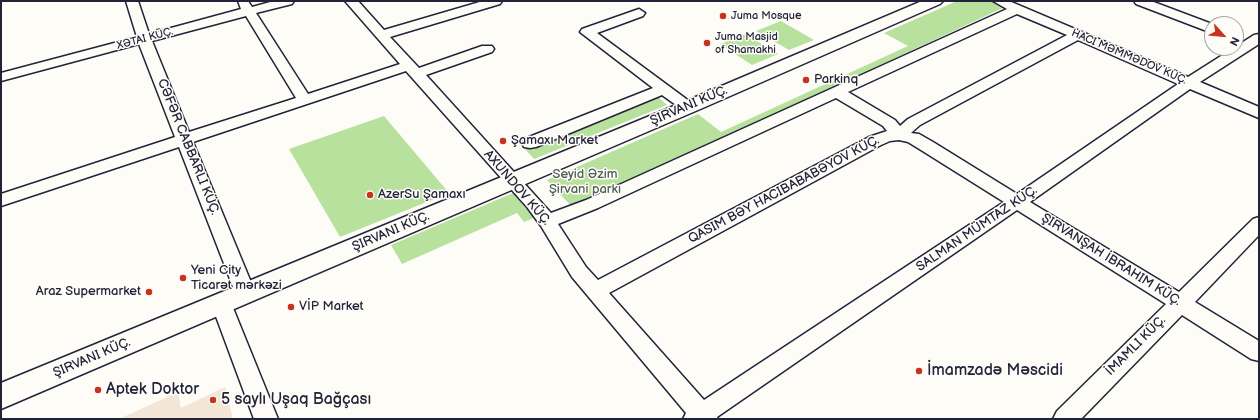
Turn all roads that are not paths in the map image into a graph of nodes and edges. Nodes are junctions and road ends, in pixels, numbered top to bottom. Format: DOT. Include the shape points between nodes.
graph roads {
  1 [pos="132,1"];
  2 [pos="288,1"];
  3 [pos="351,1"];
  4 [pos="496,1"];
  5 [pos="934,1"];
  6 [pos="999,1"];
  7 [pos="1140,1"];
  8 [pos="246,6"];
  9 [pos="1017,9"];
  10 [pos="639,13"];
  11 [pos="1204,26"];
  12 [pos="382,35"];
  13 [pos="1077,35"];
  14 [pos="144,39"];
  15 [pos="1251,42"];
  16 [pos="486,49"];
  17 [pos="411,70"];
  18 [pos="1,77"];
  19 [pos="1189,83"];
  20 [pos="663,89"];
  21 [pos="837,92"];
  22 [pos="304,99"];
  23 [pos="688,108"];
  24 [pos="1259,113"];
  25 [pos="900,135"];
  26 [pos="185,139"];
  27 [pos="530,143"];
  28 [pos="512,180"];
  29 [pos="1,200"];
  30 [pos="1017,202"];
  31 [pos="547,222"];
  32 [pos="1259,224"];
  33 [pos="596,291"];
  34 [pos="245,292"];
  35 [pos="221,303"];
  36 [pos="1179,303"];
  37 [pos="1259,352"];
  38 [pos="1,396"];
  39 [pos="701,417"];
  40 [pos="266,419"];
  41 [pos="1065,419"];
  1 -- 14 [label="street"];
  2 -- 8 [label="street, XƏTAI KÜÇ."];
  3 -- 12 [label="street, AXUNDOV KÜÇ."];
  4 -- 12 [label="street"];
  5 -- 23 [label="main road, ŞIRVANI KÜÇ."];
  6 -- 9 [label="street"];
  7 -- 11 [label="street"];
  8 -- 14 [label="street, XƏTAI KÜÇ."];
  8 -- 22 [label="street"];
  9 -- 13 [label="street"];
  9 -- 21 [label="street"];
  10 -- 20 [label="street" via="587,32"];
  12 -- 17 [label="street, AXUNDOV KÜÇ."];
  13 -- 19 [label="street"];
  13 -- 25 [label="street" via="914,122"];
  14 -- 18 [label="street, XƏTAI KÜÇ."];
  14 -- 26 [label="street"];
  15 -- 19 [label="street, SALMAN MÜMTAZ KÜÇ."];
  16 -- 17 [label="street"];
  17 -- 22 [label="street"];
  17 -- 28 [label="street, AXUNDOV KÜÇ."];
  19 -- 24 [label="street"];
  19 -- 30 [label="street, SALMAN MÜMTAZ KÜÇ."];
  20 -- 23 [label="street"];
  20 -- 27 [label="street"];
  21 -- 25 [label="street" via="889,123"];
  21 -- 31 [label="street"];
  22 -- 26 [label="street"];
  23 -- 28 [label="main road, ŞIRVANI KÜÇ."];
  25 -- 30 [label="street, ŞIRVANŞAH İBRAHIM KÜÇ." via="913,138 927,146"];
  25 -- 33 [label="street" via="875,141"];
  26 -- 29 [label="street"];
  26 -- 34 [label="street"];
  28 -- 31 [label="street, AXUNDOV KÜÇ."];
  28 -- 34 [label="main road, ŞIRVANI KÜÇ."];
  30 -- 36 [label="street, ŞIRVANŞAH İBRAHIM KÜÇ."];
  30 -- 39 [label="street, SALMAN MÜMTAZ KÜÇ."];
  31 -- 33 [label="street, AXUNDOV KÜÇ." via="570,259"];
  32 -- 36 [label="street"];
  33 -- 39 [label="street, AXUNDOV KÜÇ."];
  34 -- 35 [label="main road, ŞIRVANI KÜÇ."];
  35 -- 38 [label="main road, ŞIRVANI KÜÇ."];
  35 -- 40 [label="street"];
  36 -- 37 [label="street, ŞIRVANŞAH İBRAHIM KÜÇ."];
  36 -- 41 [label="street"];
}
